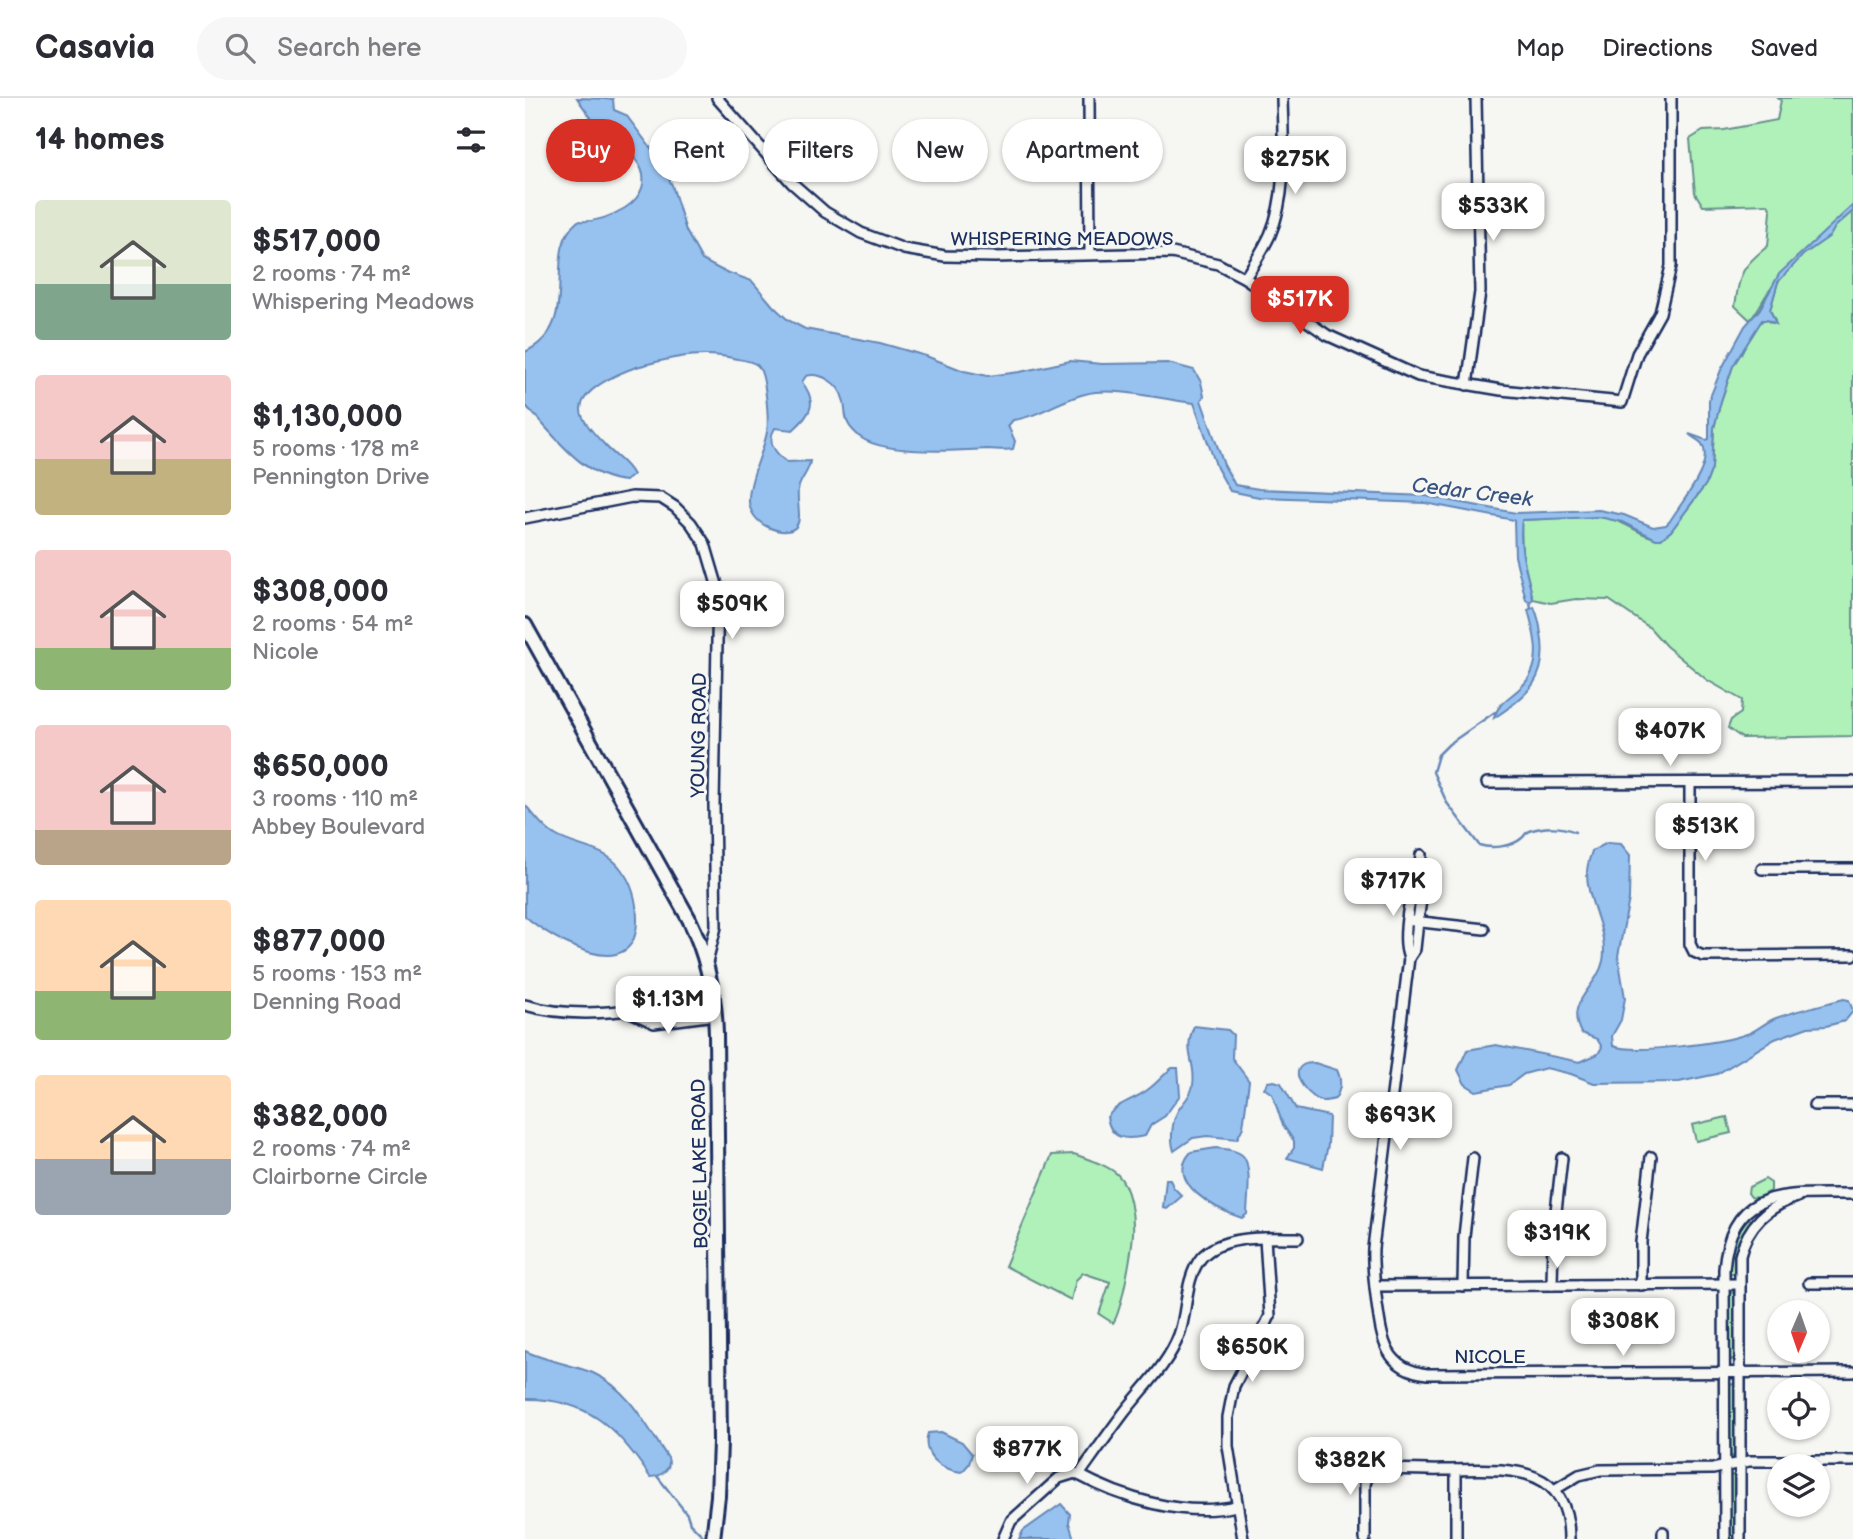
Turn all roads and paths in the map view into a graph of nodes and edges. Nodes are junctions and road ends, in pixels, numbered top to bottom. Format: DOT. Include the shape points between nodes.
graph roads {
  1 [pos="717,98"];
  2 [pos="1089,98"];
  3 [pos="1282,98"];
  4 [pos="1476,98"];
  5 [pos="1671,98"];
  6 [pos="1090,254"];
  7 [pos="1245,278"];
  8 [pos="1467,385"];
  9 [pos="525,518"];
  10 [pos="525,625"];
  11 [pos="1853,782"];
  12 [pos="1487,783"];
  13 [pos="1690,783"];
  14 [pos="1421,855"];
  15 [pos="1762,869"];
  16 [pos="1853,869"];
  17 [pos="1413,921"];
  18 [pos="1484,929"];
  19 [pos="1853,956"];
  20 [pos="707,962"];
  21 [pos="714,996"];
  22 [pos="525,1005"];
  23 [pos="627,1010"];
  24 [pos="715,1015"];
  25 [pos="1814,1105"];
  26 [pos="1853,1105"];
  27 [pos="1651,1157"];
  28 [pos="1473,1158"];
  29 [pos="1562,1158"];
  30 [pos="1853,1194"];
  31 [pos="1805,1195"];
  32 [pos="1265,1238"];
  33 [pos="1298,1238"];
  34 [pos="1809,1283"];
  35 [pos="1853,1283"];
  36 [pos="1724,1284"];
  37 [pos="1739,1284"];
  38 [pos="1552,1285"];
  39 [pos="1641,1285"];
  40 [pos="1375,1286"];
  41 [pos="1463,1286"];
  42 [pos="1739,1372"];
  43 [pos="1853,1372"];
  44 [pos="1724,1373"];
  45 [pos="1853,1461"];
  46 [pos="1739,1463"];
  47 [pos="1725,1466"];
  48 [pos="1456,1470"];
  49 [pos="1079,1475"];
  50 [pos="1555,1490"];
  51 [pos="1236,1506"];
  52 [pos="713,1539"];
  53 [pos="1003,1539"];
  54 [pos="1243,1539"];
  55 [pos="1365,1539"];
  56 [pos="1456,1539"];
  57 [pos="1569,1539"];
  58 [pos="1725,1539"];
  59 [pos="1740,1539"];
  1 -- 6 [label="street, WHISPERING MEADOWS" via="792,183 825,212 861,233 904,249 945,256"];
  2 -- 6 [label="street"];
  3 -- 7 [label="street" via="1277,215"];
  4 -- 8 [label="street" via="1479,292"];
  5 -- 8 [label="street, WHISPERING MEADOWS" via="1671,266 1660,313 1637,354 1622,402"];
  6 -- 7 [label="street, WHISPERING MEADOWS" via="1173,253 1218,264"];
  7 -- 8 [label="street, WHISPERING MEADOWS" via="1327,335 1417,376"];
  9 -- 20 [label="street, YOUNG ROAD" via="632,497 661,498 689,520 705,544 718,588 716,927"];
  10 -- 20 [label="main road, BOGIE LAKE ROAD" via="679,899"];
  11 -- 13 [label="street"];
  12 -- 13 [label="street"];
  13 -- 19 [label="street" via="1690,944 1697,955"];
  14 -- 17 [label="street" via="1418,884 1411,892"];
  15 -- 16 [label="street"];
  17 -- 18 [label="street"];
  17 -- 40 [label="street" via="1405,948 1409,958 1374,1241"];
  20 -- 21 [label="main road, BOGIE LAKE ROAD"];
  21 -- 23 [label="street"];
  21 -- 24 [label="main road, BOGIE LAKE ROAD"];
  22 -- 23 [label="street" via="569,1013"];
  23 -- 24 [label="street" via="655,1023"];
  24 -- 52 [label="main road, BOGIE LAKE ROAD" via="720,1453"];
  25 -- 26 [label="street"];
  27 -- 39 [label="street"];
  28 -- 41 [label="street"];
  29 -- 38 [label="street"];
  30 -- 31 [label="street"];
  31 -- 36 [label="street" via="1769,1198 1743,1215 1727,1249"];
  31 -- 37 [label="street" via="1775,1206 1755,1224 1742,1249"];
  32 -- 33 [label="street"];
  32 -- 49 [label="street" via="1223,1244 1202,1258 1190,1283 1172,1349"];
  32 -- 51 [label="street" via="1270,1316 1234,1386 1228,1417"];
  34 -- 35 [label="street"];
  36 -- 37 [label="street"];
  36 -- 39 [label="street"];
  36 -- 44 [label="street"];
  37 -- 42 [label="street"];
  38 -- 39 [label="street"];
  38 -- 41 [label="street"];
  40 -- 41 [label="street"];
  40 -- 44 [label="street, NICOLE" via="1387,1351 1402,1366 1427,1374"];
  42 -- 43 [label="street, NICOLE"];
  42 -- 44 [label="street, NICOLE"];
  42 -- 46 [label="street"];
  44 -- 47 [label="street"];
  45 -- 46 [label="street"];
  46 -- 47 [label="street"];
  46 -- 59 [label="street"];
  47 -- 50 [label="street" via="1600,1470"];
  47 -- 58 [label="street"];
  48 -- 50 [label="street" via="1524,1472"];
  48 -- 55 [label="street" via="1373,1472 1365,1484"];
  48 -- 56 [label="street"];
  49 -- 51 [label="street" via="1102,1488 1184,1509"];
  49 -- 53 [label="street" via="1059,1478 1011,1521"];
  50 -- 57 [label="street" via="1567,1515"];
  51 -- 54 [label="street"];
}
